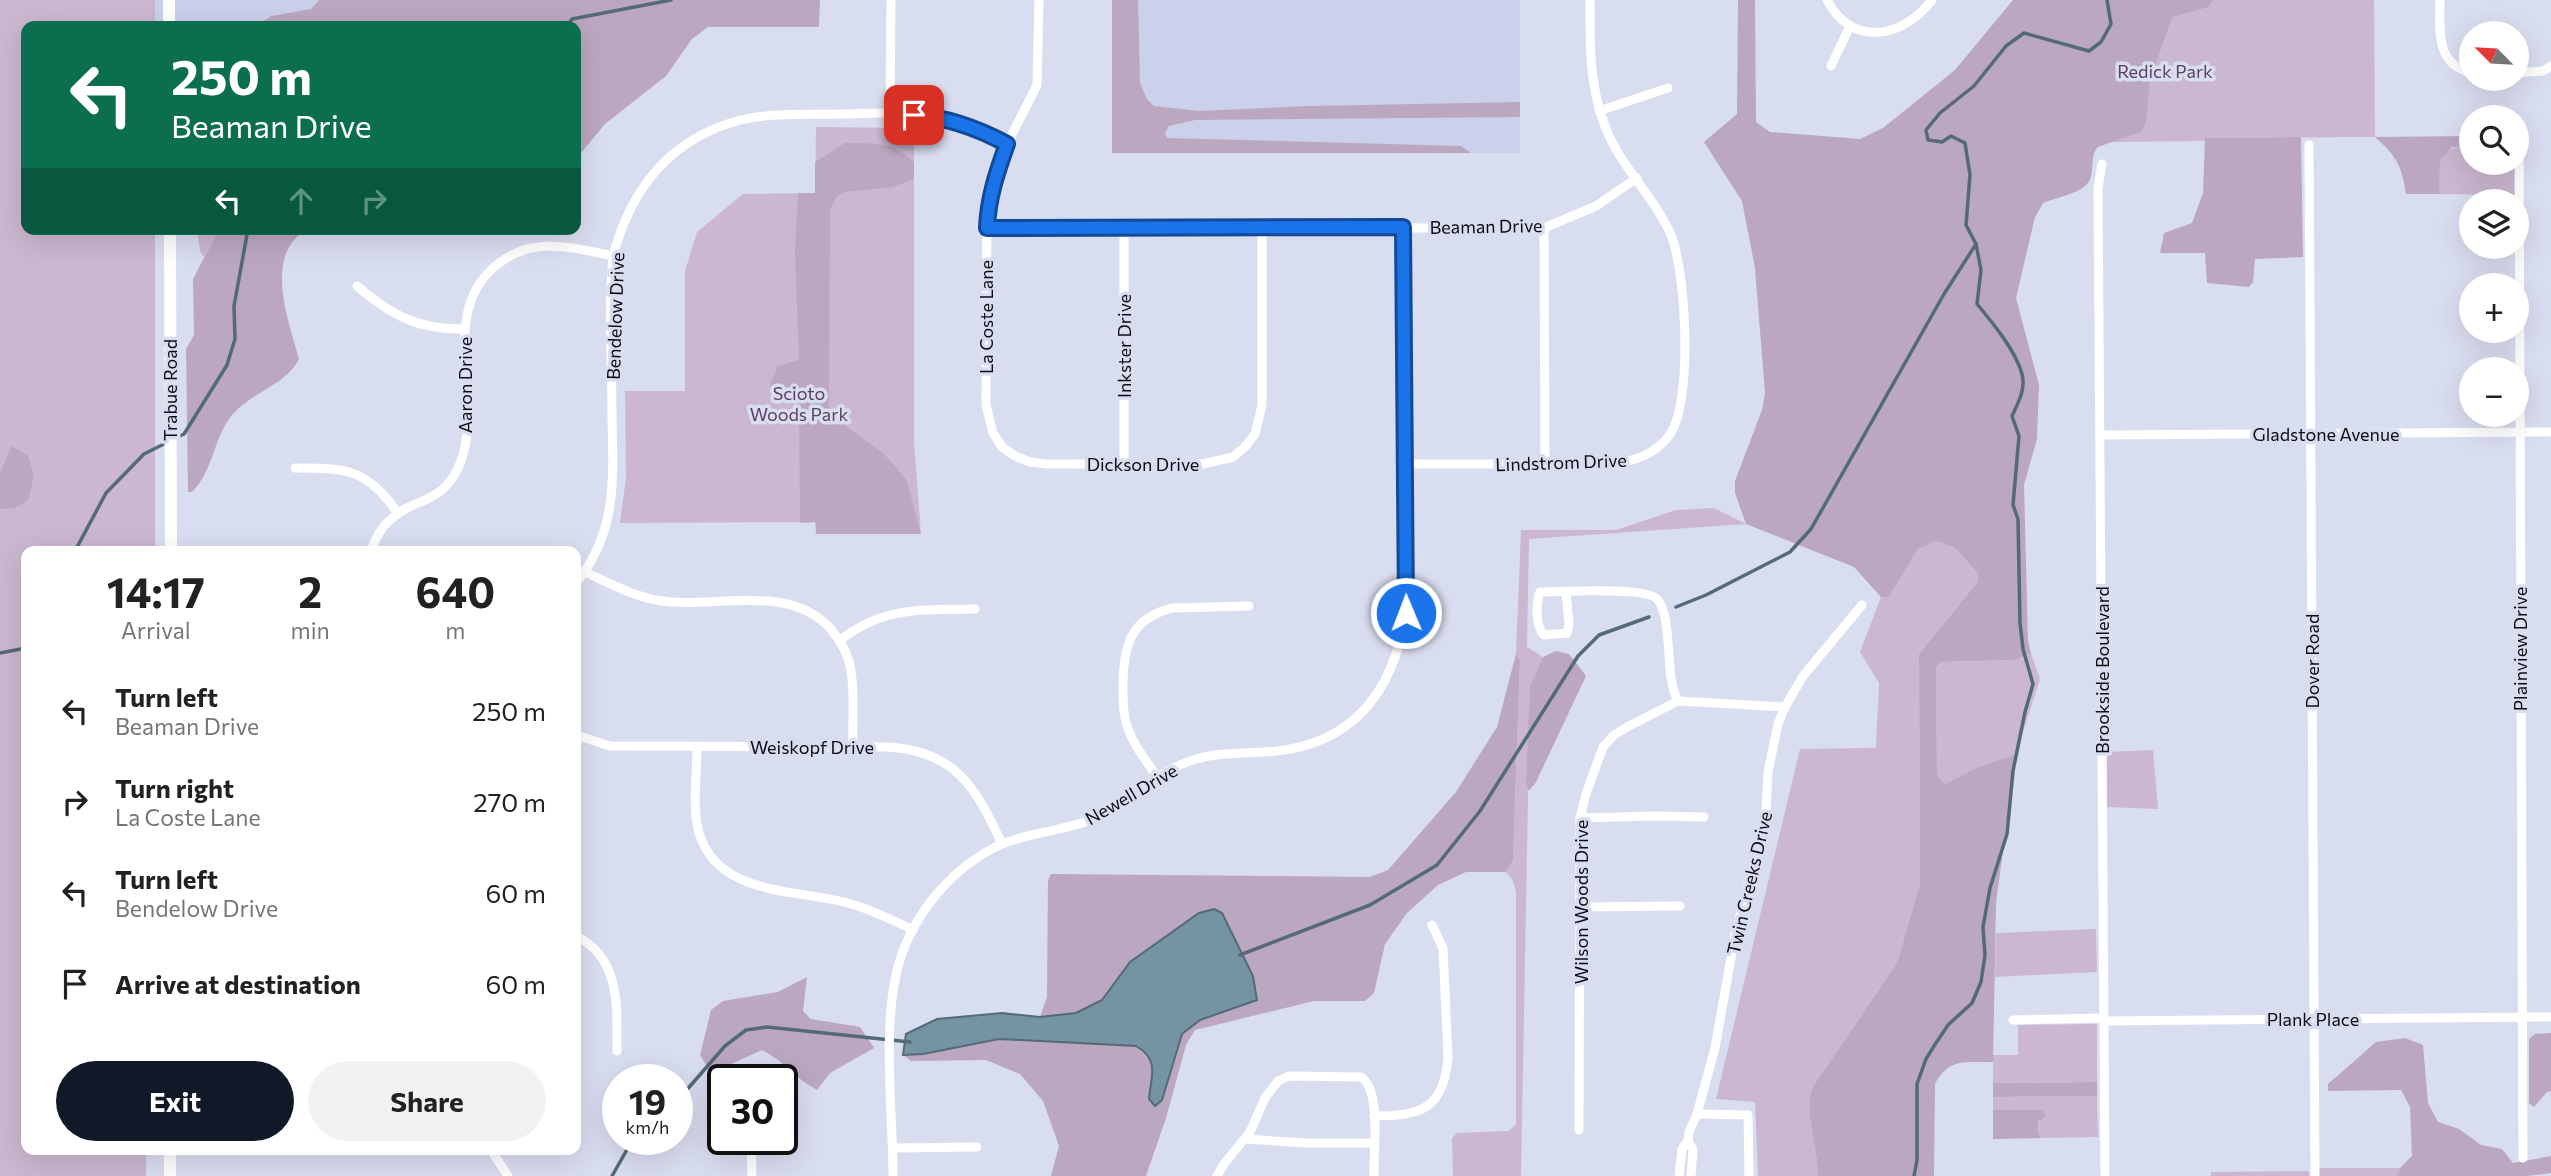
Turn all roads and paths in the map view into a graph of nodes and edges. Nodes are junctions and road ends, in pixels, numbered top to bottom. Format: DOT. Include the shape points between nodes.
graph roads {
  1 [pos="169,0"];
  2 [pos="891,0"];
  3 [pos="1039,0"];
  4 [pos="1590,0"];
  5 [pos="1828,0"];
  6 [pos="1932,0"];
  7 [pos="2440,0"];
  8 [pos="169,21"];
  9 [pos="1850,26"];
  10 [pos="1831,66"];
  11 [pos="2551,66"];
  12 [pos="2459,68"];
  13 [pos="2529,72"];
  14 [pos="1668,88"];
  15 [pos="1599,111"];
  16 [pos="890,113"];
  17 [pos="1007,144"];
  18 [pos="2309,145"];
  19 [pos="2102,164"];
  20 [pos="2519,175"];
  21 [pos="1637,178"];
  22 [pos="1262,227"];
  23 [pos="1403,227"];
  24 [pos="987,228"];
  25 [pos="1124,228"];
  26 [pos="1544,228"];
  27 [pos="170,235"];
  28 [pos="613,256"];
  29 [pos="357,286"];
  30 [pos="465,330"];
  31 [pos="2519,432"];
  32 [pos="2551,432"];
  33 [pos="993,433"];
  34 [pos="2309,434"];
  35 [pos="2101,435"];
  36 [pos="1124,464"];
  37 [pos="1404,464"];
  38 [pos="1545,464"];
  39 [pos="295,468"];
  40 [pos="398,513"];
  41 [pos="171,546"];
  42 [pos="373,546"];
  43 [pos="585,572"];
  44 [pos="581,577"];
  45 [pos="1566,592"];
  46 [pos="1862,605"];
  47 [pos="1249,606"];
  48 [pos="975,609"];
  49 [pos="839,641"];
  50 [pos="1678,702"];
  51 [pos="1784,707"];
  52 [pos="581,737"];
  53 [pos="853,747"];
  54 [pos="697,748"];
  55 [pos="1158,778"];
  56 [pos="1704,817"];
  57 [pos="1580,818"];
  58 [pos="1002,844"];
  59 [pos="1680,906"];
  60 [pos="1580,907"];
  61 [pos="1432,925"];
  62 [pos="913,930"];
  63 [pos="581,940"];
  64 [pos="2551,1017"];
  65 [pos="2522,1018"];
  66 [pos="2315,1019"];
  67 [pos="2013,1020"];
  68 [pos="2104,1020"];
  69 [pos="617,1051"];
  70 [pos="1697,1114"];
  71 [pos="1374,1115"];
  72 [pos="1579,1130"];
  73 [pos="1245,1139"];
  74 [pos="1688,1141"];
  75 [pos="1373,1143"];
  76 [pos="977,1147"];
  77 [pos="893,1148"];
  78 [pos="170,1155"];
  79 [pos="494,1155"];
  80 [pos="751,1155"];
  81 [pos="2523,1158"];
  82 [pos="170,1176"];
  83 [pos="508,1176"];
  84 [pos="752,1176"];
  85 [pos="893,1176"];
  86 [pos="1217,1176"];
  87 [pos="1374,1176"];
  88 [pos="1679,1176"];
  89 [pos="1691,1176"];
  90 [pos="1749,1176"];
  91 [pos="2105,1176"];
  92 [pos="2315,1176"];
  1 -- 8 [label="main road"];
  2 -- 16 [label="street"];
  3 -- 17 [label="street, La Coste Lane" via="1037,85"];
  4 -- 15 [label="street, Lindstrom Drive" via="1590,55"];
  5 -- 9 [label="street"];
  6 -- 9 [label="street" via="1898,29 1867,31"];
  7 -- 12 [label="street" via="2443,52"];
  9 -- 10 [label="street"];
  11 -- 13 [label="street"];
  14 -- 15 [label="street"];
  15 -- 21 [label="street, Lindstrom Drive" via="1605,129"];
  16 -- 17 [label="street, Bendelow Drive" via="937,116"];
  16 -- 28 [label="street, Bendelow Drive" via="779,115 710,130 678,147 653,172 633,201"];
  17 -- 24 [label="street, La Coste Lane" via="992,187"];
  18 -- 34 [label="street, Dover Road"];
  19 -- 35 [label="street, Brookside Boulevard" via="2098,188"];
  20 -- 31 [label="street, Plainview Drive"];
  21 -- 26 [label="street, Beaman Drive" via="1596,206"];
  21 -- 38 [label="street, Lindstrom Drive" via="1672,238 1683,286 1684,386 1678,421 1669,437 1636,460"];
  22 -- 23 [label="street, Beaman Drive"];
  22 -- 25 [label="street, Beaman Drive"];
  22 -- 36 [label="street, Dickson Drive" via="1262,405 1255,435 1233,457 1217,462"];
  23 -- 26 [label="street, Beaman Drive"];
  23 -- 37 [label="street, Newell Drive"];
  24 -- 25 [label="street, Beaman Drive"];
  24 -- 33 [label="street, La Coste Lane" via="986,405"];
  25 -- 36 [label="street, Inkster Drive"];
  26 -- 38 [label="street"];
  27 -- 41 [label="main road, Trabue Road"];
  28 -- 30 [label="street, Aaron Drive" via="553,245 514,253 480,284"];
  28 -- 43 [label="street, Bendelow Drive" via="613,497 601,542"];
  29 -- 30 [label="street" via="407,321"];
  30 -- 40 [label="street, Aaron Drive" via="466,437 460,464 447,487"];
  31 -- 32 [label="street, Gladstone Avenue"];
  31 -- 34 [label="street, Gladstone Avenue"];
  31 -- 65 [label="street, Plainview Drive"];
  33 -- 36 [label="street, Dickson Drive" via="1002,447 1030,462"];
  34 -- 35 [label="street, Gladstone Avenue"];
  34 -- 66 [label="street, Dover Road"];
  35 -- 68 [label="street, Brookside Boulevard"];
  37 -- 38 [label="street, Lindstrom Drive"];
  37 -- 55 [label="street, Newell Drive" via="1406,613 1395,661 1371,703 1352,722 1319,741 1285,750 1223,753 1192,760"];
  39 -- 40 [label="street" via="350,471 373,484"];
  40 -- 42 [label="street, Aaron Drive"];
  43 -- 44 [label="street, Bendelow Drive"];
  43 -- 49 [label="street" via="628,593 671,602 792,604 823,621"];
  45 -- 45 [label="street" via="1540,592 1539,630 1544,635 1567,633"];
  45 -- 50 [label="street" via="1643,592 1658,599"];
  46 -- 51 [label="street, Twin Creeks Drive" via="1825,647"];
  47 -- 55 [label="street" via="1163,610 1144,620 1127,644 1124,714 1133,741"];
  48 -- 49 [label="street" via="889,613"];
  49 -- 53 [label="street" via="851,669"];
  50 -- 51 [label="street, Wilson Woods Drive"];
  50 -- 57 [label="street, Wilson Woods Drive" via="1608,741"];
  51 -- 70 [label="street, Twin Creeks Drive" via="1716,1048"];
  52 -- 54 [label="street, Weiskopf Drive" via="610,746"];
  53 -- 54 [label="street, Weiskopf Drive"];
  53 -- 58 [label="street, Weiskopf Drive" via="922,751 947,763 976,792"];
  54 -- 62 [label="street" via="698,830 714,862 727,873 760,887 845,902"];
  55 -- 58 [label="street, Newell Drive" via="1095,818"];
  56 -- 57 [label="street"];
  57 -- 60 [label="street, Wilson Woods Drive"];
  58 -- 62 [label="street, Newell Drive" via="951,880 929,903"];
  59 -- 60 [label="street"];
  60 -- 72 [label="street, Wilson Woods Drive"];
  61 -- 71 [label="street" via="1443,948 1447,1075 1435,1099 1418,1112"];
  62 -- 77 [label="street, Newell Drive" via="900,960 891,1031"];
  63 -- 69 [label="street" via="598,953 611,974"];
  64 -- 65 [label="street, Plank Place"];
  65 -- 66 [label="street, Plank Place"];
  65 -- 81 [label="street, Plainview Drive"];
  66 -- 68 [label="street, Plank Place"];
  66 -- 92 [label="street, Dover Road"];
  67 -- 68 [label="street, Plank Place"];
  68 -- 91 [label="street, Brookside Boulevard"];
  70 -- 74 [label="street, Twin Creeks Drive"];
  70 -- 90 [label="street" via="1748,1115"];
  71 -- 73 [label="street" via="1371,1087 1361,1077 1289,1076 1271,1089"];
  71 -- 75 [label="street"];
  73 -- 75 [label="street"];
  73 -- 86 [label="street"];
  74 -- 88 [label="street, Twin Creeks Drive" via="1682,1149"];
  74 -- 89 [label="street, Twin Creeks Drive" via="1693,1150"];
  75 -- 87 [label="street"];
  76 -- 77 [label="street"];
  77 -- 85 [label="street, Newell Drive"];
  78 -- 82 [label="main road"];
  79 -- 83 [label="street"];
  80 -- 84 [label="street"];
}
